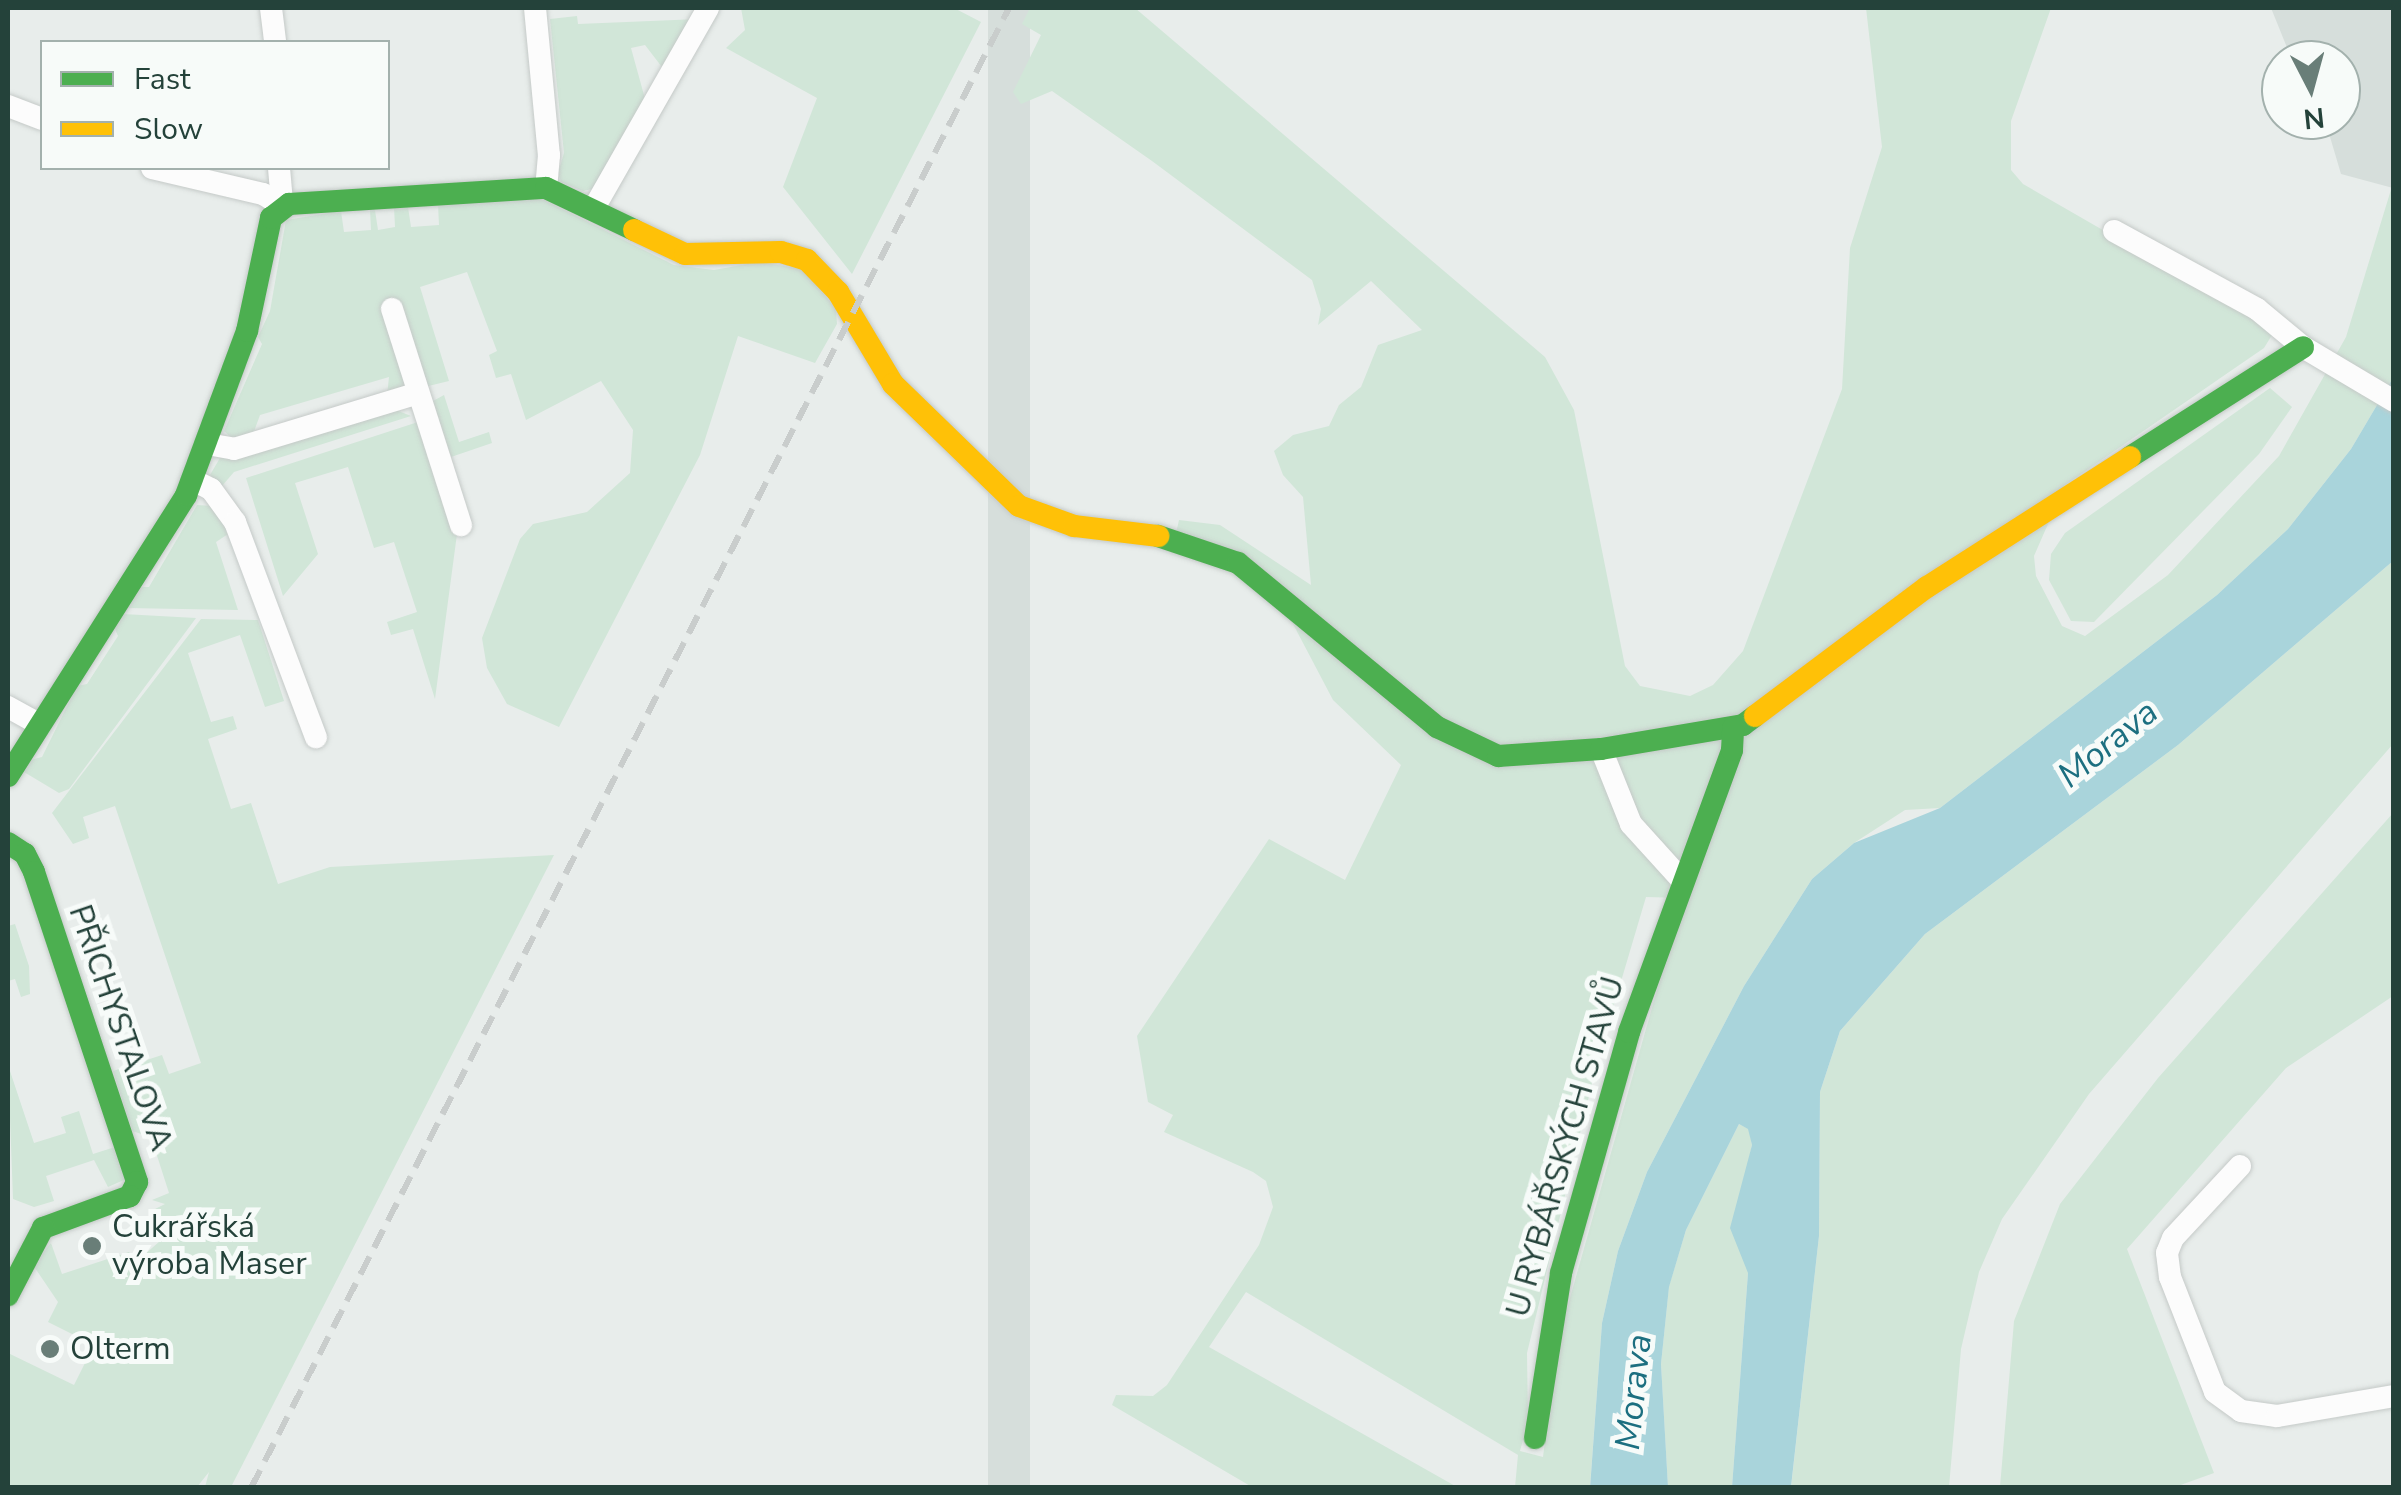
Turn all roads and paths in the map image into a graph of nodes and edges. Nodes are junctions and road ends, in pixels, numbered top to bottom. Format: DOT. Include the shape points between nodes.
graph roads {
  1 [pos="271,8"];
  2 [pos="535,8"];
  3 [pos="708,8"];
  4 [pos="275,40"];
  5 [pos="8,106"];
  6 [pos="40,118"];
  7 [pos="161,170"];
  8 [pos="279,170"];
  9 [pos="546,188"];
  10 [pos="282,206"];
  11 [pos="594,208"];
  12 [pos="2114,231"];
  13 [pos="392,309"];
  14 [pos="2302,347"];
  15 [pos="418,392"];
  16 [pos="2394,401"];
  17 [pos="206,444"];
  18 [pos="193,480"];
  19 [pos="461,525"];
  20 [pos="8,707"];
  21 [pos="40,726"];
  22 [pos="1733,728"];
  23 [pos="316,737"];
  24 [pos="1601,749"];
  25 [pos="8,776"];
  26 [pos="8,843"];
  27 [pos="1680,878"];
  28 [pos="2240,1166"];
  29 [pos="8,1295"];
  30 [pos="2394,1396"];
  31 [pos="1535,1438"];
  1 -- 4 [label="street"];
  2 -- 9 [label="street" via="549,155"];
  3 -- 11 [label="street"];
  5 -- 6 [label="street"];
  7 -- 10 [label="street" via="263,194"];
  8 -- 10 [label="street"];
  9 -- 10 [label="street"];
  9 -- 11 [label="street"];
  10 -- 17 [label="street" via="272,218 248,331"];
  11 -- 24 [label="street" via="685,254 782,252 815,265 893,384 988,481 1036,516 1175,538 1238,563 1278,588 1437,726 1473,748 1514,756"];
  12 -- 14 [label="street" via="2257,309"];
  13 -- 15 [label="street"];
  14 -- 16 [label="street"];
  14 -- 22 [label="street" via="1927,587"];
  15 -- 17 [label="street" via="234,449"];
  15 -- 19 [label="street"];
  17 -- 18 [label="street"];
  18 -- 21 [label="street"];
  18 -- 23 [label="street" via="211,489 234,522"];
  20 -- 21 [label="street"];
  21 -- 25 [label="street"];
  22 -- 24 [label="street"];
  22 -- 27 [label="street, U RYBÁŘSKÝCH STAVŮ" via="1732,750"];
  24 -- 27 [label="street" via="1631,824"];
  26 -- 29 [label="street, PŘICHYSTALOVA" via="25,854 34,872 137,1182 130,1196 43,1228"];
  27 -- 31 [label="street, U RYBÁŘSKÝCH STAVŮ" via="1561,1272"];
  28 -- 30 [label="street" via="2173,1238 2168,1252 2170,1277 2215,1392 2241,1411 2277,1416"];
}
